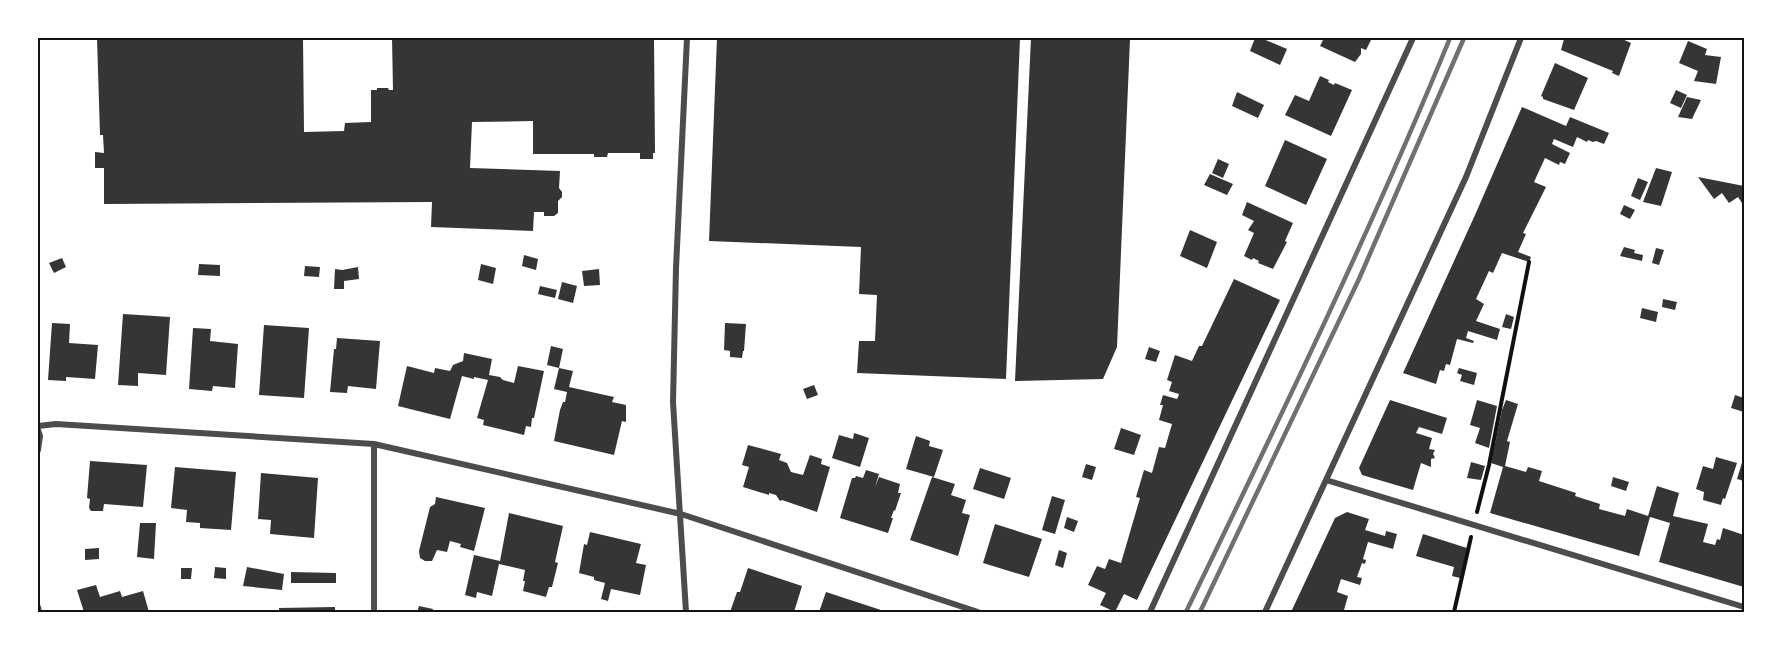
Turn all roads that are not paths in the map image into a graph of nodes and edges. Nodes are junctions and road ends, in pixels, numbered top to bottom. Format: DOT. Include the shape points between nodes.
graph roads {
  1 [pos="687,38"];
  2 [pos="1413,38"];
  3 [pos="1521,38"];
  4 [pos="38,428"];
  5 [pos="374,444"];
  6 [pos="38,450"];
  7 [pos="1326,480"];
  8 [pos="681,514"];
  9 [pos="38,607"];
  10 [pos="1744,607"];
  11 [pos="39,612"];
  12 [pos="374,612"];
  13 [pos="686,612"];
  14 [pos="978,612"];
  15 [pos="1150,612"];
  16 [pos="1265,612"];
  1 -- 8 [label="street" via="673,402"];
  2 -- 15 [label="street"];
  3 -- 7 [label="street" via="1466,177"];
  4 -- 5 [label="street" via="56,424"];
  4 -- 6 [label="street"];
  5 -- 8 [label="street"];
  5 -- 12 [label="street"];
  7 -- 10 [label="street"];
  7 -- 16 [label="street"];
  8 -- 13 [label="street"];
  8 -- 14 [label="street"];
  9 -- 11 [label="street"];
}
